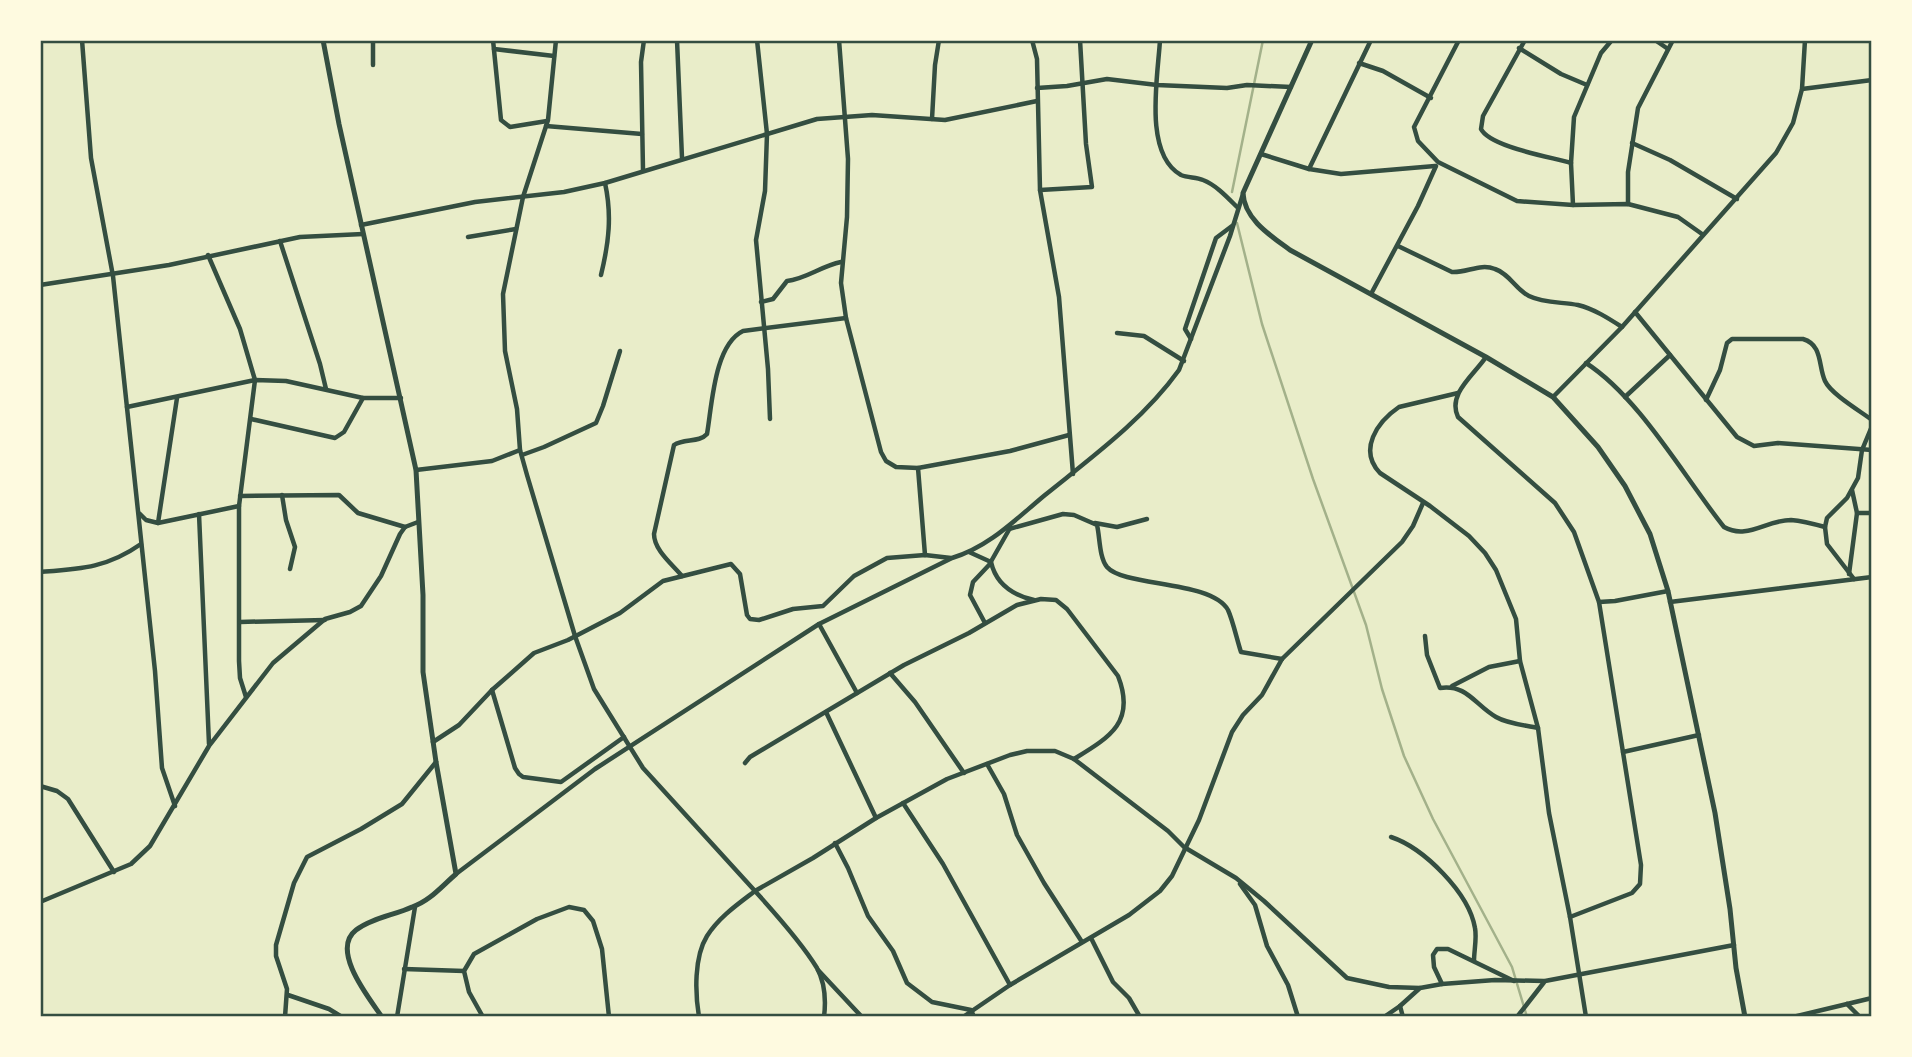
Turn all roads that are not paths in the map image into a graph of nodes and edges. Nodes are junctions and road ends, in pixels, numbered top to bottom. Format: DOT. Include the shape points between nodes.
graph roads {
  1 [pos="82,40"];
  2 [pos="323,40"];
  3 [pos="373,40"];
  4 [pos="493,40"];
  5 [pos="556,40"];
  6 [pos="644,40"];
  7 [pos="677,40"];
  8 [pos="757,40"];
  9 [pos="839,40"];
  10 [pos="939,40"];
  11 [pos="1032,40"];
  12 [pos="1080,40"];
  13 [pos="1160,40"];
  14 [pos="1312,40"];
  15 [pos="1371,40"];
  16 [pos="1459,40"];
  17 [pos="1524,40"];
  18 [pos="1612,40"];
  19 [pos="1655,40"];
  20 [pos="1673,40"];
  21 [pos="1805,40"];
  22 [pos="1519,48"];
  23 [pos="494,49"];
  24 [pos="1668,49"];
  25 [pos="554,56"];
  26 [pos="1359,63"];
  27 [pos="373,65"];
  28 [pos="1872,80"];
  29 [pos="1084,83"];
  30 [pos="1157,85"];
  31 [pos="1587,85"];
  32 [pos="1291,86"];
  33 [pos="1037,88"];
  34 [pos="1802,89"];
  35 [pos="1430,98"];
  36 [pos="1037,101"];
  37 [pos="845,116"];
  38 [pos="932,119"];
  39 [pos="547,123"];
  40 [pos="642,134"];
  41 [pos="767,134"];
  42 [pos="1632,143"];
  43 [pos="1261,154"];
  44 [pos="682,158"];
  45 [pos="1572,163"];
  46 [pos="1437,164"];
  47 [pos="1309,169"];
  48 [pos="643,170"];
  49 [pos="605,183"];
  50 [pos="1040,190"];
  51 [pos="1243,193"];
  52 [pos="523,197"];
  53 [pos="1737,200"];
  54 [pos="1628,204"];
  55 [pos="1573,205"];
  56 [pos="1237,207"];
  57 [pos="361,225"];
  58 [pos="1232,226"];
  59 [pos="516,229"];
  60 [pos="363,234"];
  61 [pos="1702,234"];
  62 [pos="468,237"];
  63 [pos="280,241"];
  64 [pos="1398,246"];
  65 [pos="208,255"];
  66 [pos="841,262"];
  67 [pos="601,275"];
  68 [pos="113,276"];
  69 [pos="40,285"];
  70 [pos="1371,293"];
  71 [pos="761,302"];
  72 [pos="1635,312"];
  73 [pos="846,317"];
  74 [pos="1622,327"];
  75 [pos="764,328"];
  76 [pos="1117,333"];
  77 [pos="1192,340"];
  78 [pos="620,351"];
  79 [pos="1670,354"];
  80 [pos="1486,357"];
  81 [pos="1184,361"];
  82 [pos="1587,363"];
  83 [pos="255,380"];
  84 [pos="326,389"];
  85 [pos="1458,393"];
  86 [pos="1552,397"];
  87 [pos="1625,397"];
  88 [pos="177,398"];
  89 [pos="363,398"];
  90 [pos="401,398"];
  91 [pos="1706,400"];
  92 [pos="127,407"];
  93 [pos="251,419"];
  94 [pos="770,419"];
  95 [pos="1872,423"];
  96 [pos="1069,435"];
  97 [pos="1862,450"];
  98 [pos="1872,450"];
  99 [pos="521,452"];
  100 [pos="918,468"];
  101 [pos="416,471"];
  102 [pos="1073,475"];
  103 [pos="1852,489"];
  104 [pos="282,495"];
  105 [pos="240,496"];
  106 [pos="1423,503"];
  107 [pos="239,506"];
  108 [pos="139,513"];
  109 [pos="1857,513"];
  110 [pos="1872,513"];
  111 [pos="199,514"];
  112 [pos="1015,519"];
  113 [pos="1147,519"];
  114 [pos="418,522"];
  115 [pos="1087,522"];
  116 [pos="158,523"];
  117 [pos="405,527"];
  118 [pos="1825,527"];
  119 [pos="1009,530"];
  120 [pos="142,544"];
  121 [pos="969,552"];
  122 [pos="925,555"];
  123 [pos="952,558"];
  124 [pos="991,562"];
  125 [pos="290,569"];
  126 [pos="40,572"];
  127 [pos="1849,573"];
  128 [pos="682,576"];
  129 [pos="1872,577"];
  130 [pos="1855,580"];
  131 [pos="1668,591"];
  132 [pos="1035,600"];
  133 [pos="1599,601"];
  134 [pos="1670,603"];
  135 [pos="325,620"];
  136 [pos="240,622"];
  137 [pos="985,623"];
  138 [pos="819,624"];
  139 [pos="575,636"];
  140 [pos="1425,636"];
  141 [pos="1282,659"];
  142 [pos="1520,661"];
  143 [pos="890,673"];
  144 [pos="1452,686"];
  145 [pos="492,690"];
  146 [pos="857,694"];
  147 [pos="246,698"];
  148 [pos="826,712"];
  149 [pos="1538,728"];
  150 [pos="1699,735"];
  151 [pos="624,737"];
  152 [pos="433,742"];
  153 [pos="629,745"];
  154 [pos="209,746"];
  155 [pos="1623,752"];
  156 [pos="1074,759"];
  157 [pos="436,762"];
  158 [pos="745,763"];
  159 [pos="987,764"];
  160 [pos="964,773"];
  161 [pos="40,786"];
  162 [pos="903,803"];
  163 [pos="175,806"];
  164 [pos="876,818"];
  165 [pos="1391,837"];
  166 [pos="835,843"];
  167 [pos="1184,848"];
  168 [pos="114,872"];
  169 [pos="456,874"];
  170 [pos="1236,878"];
  171 [pos="755,891"];
  172 [pos="40,902"];
  173 [pos="415,907"];
  174 [pos="1570,917"];
  175 [pos="1091,938"];
  176 [pos="1082,942"];
  177 [pos="1734,945"];
  178 [pos="1474,961"];
  179 [pos="404,969"];
  180 [pos="817,970"];
  181 [pos="464,971"];
  182 [pos="1578,975"];
  183 [pos="1514,981"];
  184 [pos="1545,981"];
  185 [pos="1442,984"];
  186 [pos="1010,985"];
  187 [pos="1420,988"];
  188 [pos="288,995"];
  189 [pos="1872,998"];
  190 [pos="1847,1004"];
  191 [pos="1400,1006"];
  192 [pos="971,1010"];
  193 [pos="285,1017"];
  194 [pos="342,1017"];
  195 [pos="382,1017"];
  196 [pos="397,1017"];
  197 [pos="483,1017"];
  198 [pos="610,1017"];
  199 [pos="699,1017"];
  200 [pos="824,1017"];
  201 [pos="862,1017"];
  202 [pos="963,1017"];
  203 [pos="974,1017"];
  204 [pos="1140,1017"];
  205 [pos="1298,1017"];
  206 [pos="1384,1017"];
  207 [pos="1403,1017"];
  208 [pos="1517,1017"];
  209 [pos="1586,1017"];
  210 [pos="1745,1017"];
  211 [pos="1793,1017"];
  212 [pos="1860,1017"];
  1 -- 68 [label="street" via="91,158"];
  2 -- 57 [label="street"];
  3 -- 27 [label="street"];
  4 -- 23 [label="street"];
  5 -- 25 [label="street"];
  6 -- 40 [label="street"];
  7 -- 44 [label="street"];
  8 -- 41 [label="street"];
  9 -- 37 [label="street"];
  10 -- 38 [label="street"];
  11 -- 33 [label="street"];
  12 -- 29 [label="street"];
  13 -- 30 [label="street"];
  14 -- 32 [label="street"];
  15 -- 26 [label="street"];
  16 -- 35 [label="street"];
  17 -- 22 [label="street"];
  18 -- 31 [label="street"];
  19 -- 24 [label="street"];
  20 -- 24 [label="street"];
  21 -- 34 [label="street"];
  22 -- 31 [label="street"];
  22 -- 45 [label="street" via="1483,116 1483,134"];
  23 -- 25 [label="street"];
  23 -- 39 [label="street" via="501,120 510,127"];
  24 -- 42 [label="street" via="1638,108"];
  25 -- 39 [label="street"];
  26 -- 35 [label="street"];
  26 -- 47 [label="street"];
  28 -- 34 [label="street"];
  29 -- 30 [label="street" via="1107,79"];
  29 -- 33 [label="street"];
  29 -- 50 [label="street" via="1092,187"];
  30 -- 32 [label="street"];
  30 -- 56 [label="street" via="1156,136 1166,159 1182,175 1203,180 1224,193"];
  31 -- 45 [label="street" via="1574,117"];
  32 -- 43 [label="street"];
  33 -- 36 [label="street"];
  34 -- 53 [label="street" via="1793,123 1776,153"];
  35 -- 46 [label="street" via="1414,127 1418,141"];
  36 -- 38 [label="street"];
  36 -- 50 [label="street"];
  37 -- 38 [label="street"];
  37 -- 41 [label="street"];
  37 -- 66 [label="street" via="847,195"];
  39 -- 40 [label="street"];
  39 -- 52 [label="street"];
  40 -- 48 [label="street"];
  41 -- 44 [label="street"];
  41 -- 71 [label="street" via="765,191 756,240"];
  42 -- 53 [label="street"];
  42 -- 54 [label="street"];
  43 -- 47 [label="street"];
  43 -- 51 [label="street"];
  44 -- 48 [label="street"];
  45 -- 55 [label="street"];
  46 -- 47 [label="street" via="1342,174"];
  46 -- 55 [label="street" via="1517,201"];
  46 -- 64 [label="street"];
  48 -- 49 [label="street"];
  49 -- 52 [label="street"];
  49 -- 67 [label="street" via="610,228"];
  50 -- 96 [label="street" via="1059,297"];
  51 -- 56 [label="street"];
  51 -- 70 [label="street" via="1249,213 1274,238"];
  52 -- 57 [label="street"];
  52 -- 59 [label="street"];
  53 -- 61 [label="street"];
  54 -- 55 [label="street"];
  54 -- 61 [label="street" via="1678,217"];
  56 -- 58 [label="street"];
  57 -- 60 [label="street"];
  58 -- 77 [label="street"];
  58 -- 77 [label="street" via="1216,239 1185,329"];
  59 -- 62 [label="street"];
  59 -- 99 [label="street" via="502,319"];
  60 -- 63 [label="street"];
  60 -- 90 [label="street"];
  61 -- 72 [label="street"];
  63 -- 65 [label="street"];
  63 -- 84 [label="street"];
  64 -- 70 [label="street"];
  64 -- 74 [label="street" via="1452,272 1497,269 1531,297 1586,307"];
  65 -- 68 [label="street"];
  65 -- 83 [label="street" via="240,329"];
  66 -- 71 [label="street" via="787,281 773,299"];
  66 -- 73 [label="street"];
  68 -- 69 [label="street"];
  68 -- 92 [label="street"];
  70 -- 80 [label="street"];
  71 -- 75 [label="street"];
  72 -- 74 [label="street"];
  72 -- 79 [label="street"];
  73 -- 75 [label="street"];
  73 -- 100 [label="street" via="881,452 896,467"];
  74 -- 82 [label="street"];
  75 -- 94 [label="street"];
  75 -- 128 [label="street" via="743,331 731,340 716,379 708,434 703,439 677,442 670,454 654,541"];
  76 -- 81 [label="street" via="1144,336"];
  77 -- 81 [label="street"];
  78 -- 99 [label="street" via="596,423 555,443"];
  79 -- 87 [label="street"];
  79 -- 91 [label="street"];
  80 -- 85 [label="street"];
  80 -- 86 [label="street"];
  81 -- 102 [label="street" via="1167,387"];
  82 -- 86 [label="street"];
  82 -- 87 [label="street"];
  83 -- 84 [label="street"];
  83 -- 88 [label="street"];
  83 -- 93 [label="street"];
  84 -- 89 [label="street"];
  85 -- 106 [label="street" via="1399,408 1384,419 1370,446 1373,466"];
  85 -- 133 [label="street" via="1454,405 1458,418 1566,517"];
  86 -- 131 [label="street" via="1598,447 1625,486 1650,534"];
  87 -- 118 [label="street" via="1724,527 1749,532 1791,520"];
  88 -- 92 [label="street"];
  88 -- 116 [label="street"];
  89 -- 90 [label="street"];
  89 -- 93 [label="street" via="344,432 335,438"];
  90 -- 101 [label="street"];
  91 -- 95 [label="street" via="1732,339 1803,340 1817,350 1826,384"];
  91 -- 97 [label="street" via="1737,437 1754,446 1778,443"];
  92 -- 108 [label="street"];
  93 -- 105 [label="street"];
  95 -- 97 [label="street"];
  96 -- 100 [label="street"];
  96 -- 102 [label="street"];
  97 -- 98 [label="street"];
  97 -- 103 [label="street"];
  99 -- 101 [label="street" via="492,461"];
  99 -- 139 [label="street"];
  100 -- 122 [label="street"];
  101 -- 114 [label="street"];
  102 -- 112 [label="street"];
  103 -- 109 [label="street"];
  103 -- 118 [label="street" via="1827,518"];
  104 -- 105 [label="street"];
  104 -- 117 [label="street" via="339,495 358,513"];
  104 -- 125 [label="street" via="295,547"];
  105 -- 107 [label="street"];
  106 -- 141 [label="street" via="1402,542"];
  106 -- 142 [label="street" via="1469,536 1496,570 1516,619"];
  107 -- 111 [label="street"];
  107 -- 136 [label="street"];
  108 -- 116 [label="street"];
  108 -- 120 [label="street"];
  109 -- 110 [label="street"];
  109 -- 127 [label="street"];
  111 -- 116 [label="street"];
  111 -- 154 [label="street"];
  112 -- 119 [label="street"];
  112 -- 121 [label="street"];
  113 -- 115 [label="street" via="1116,527"];
  114 -- 117 [label="street"];
  114 -- 152 [label="street" via="423,672"];
  115 -- 119 [label="street" via="1063,514"];
  115 -- 141 [label="street" via="1097,525 1104,564 1110,570 1210,597 1227,609 1241,652"];
  117 -- 135 [label="street" via="368,598 355,610"];
  118 -- 127 [label="street" via="1827,544"];
  119 -- 124 [label="street"];
  120 -- 126 [label="street" via="93,567"];
  120 -- 163 [label="street" via="159,746"];
  121 -- 123 [label="street"];
  121 -- 124 [label="street"];
  122 -- 123 [label="street"];
  122 -- 128 [label="street" via="881,561 854,576 822,606 759,620 747,615 740,574 734,566"];
  123 -- 138 [label="street"];
  124 -- 132 [label="street" via="1003,586"];
  124 -- 137 [label="street" via="973,582 970,595"];
  127 -- 130 [label="street"];
  128 -- 139 [label="street" via="663,581 620,613"];
  129 -- 130 [label="street"];
  130 -- 134 [label="street"];
  131 -- 133 [label="street"];
  131 -- 134 [label="street"];
  132 -- 137 [label="street"];
  132 -- 156 [label="street" via="1056,600 1067,609 1121,684 1124,709 1118,725"];
  133 -- 155 [label="street"];
  134 -- 150 [label="street"];
  135 -- 136 [label="street"];
  135 -- 147 [label="street" via="273,663"];
  136 -- 147 [label="street" via="240,678"];
  137 -- 143 [label="street"];
  138 -- 146 [label="street"];
  138 -- 153 [label="street"];
  139 -- 145 [label="street" via="534,653"];
  139 -- 151 [label="street" via="594,689"];
  140 -- 144 [label="street" via="1440,688"];
  141 -- 167 [label="street" via="1262,695 1232,732"];
  142 -- 144 [label="street" via="1489,667"];
  142 -- 149 [label="street"];
  143 -- 146 [label="street"];
  143 -- 160 [label="street"];
  144 -- 149 [label="street" via="1496,718"];
  145 -- 151 [label="street" via="515,768 523,777 561,782"];
  145 -- 152 [label="street" via="459,724"];
  146 -- 148 [label="street"];
  147 -- 154 [label="street"];
  148 -- 158 [label="street"];
  148 -- 164 [label="street"];
  149 -- 174 [label="street"];
  150 -- 155 [label="street"];
  150 -- 177 [label="street"];
  151 -- 153 [label="street"];
  152 -- 157 [label="street"];
  153 -- 169 [label="street"];
  153 -- 171 [label="street" via="649,774"];
  154 -- 163 [label="street"];
  155 -- 174 [label="street" via="1640,884 1632,892"];
  156 -- 159 [label="street" via="1055,751 1027,751"];
  156 -- 167 [label="street"];
  157 -- 169 [label="street"];
  157 -- 188 [label="street" via="402,804 307,857 294,883 276,945"];
  159 -- 160 [label="street"];
  159 -- 176 [label="street" via="1004,794 1017,835"];
  160 -- 162 [label="street"];
  161 -- 168 [label="street" via="68,799"];
  162 -- 164 [label="street"];
  162 -- 186 [label="street" via="943,864"];
  163 -- 168 [label="street" via="141,857"];
  164 -- 166 [label="street"];
  165 -- 178 [label="street" via="1420,853 1458,892 1476,928"];
  166 -- 171 [label="street"];
  166 -- 192 [label="street" via="868,916 894,951 907,983 932,1002"];
  167 -- 170 [label="street"];
  167 -- 175 [label="street" via="1160,891"];
  168 -- 172 [label="street"];
  169 -- 173 [label="street"];
  170 -- 187 [label="street" via="1347,978"];
  170 -- 205 [label="street" via="1255,905"];
  171 -- 180 [label="street"];
  171 -- 199 [label="street" via="729,910 706,937 699,963"];
  173 -- 179 [label="street"];
  173 -- 195 [label="street" via="356,930 346,948 350,965"];
  174 -- 182 [label="street"];
  175 -- 176 [label="street"];
  175 -- 204 [label="street" via="1113,982"];
  176 -- 186 [label="street"];
  177 -- 182 [label="street"];
  177 -- 210 [label="street"];
  178 -- 183 [label="street"];
  178 -- 185 [label="street" via="1437,949 1434,967"];
  179 -- 181 [label="street"];
  179 -- 196 [label="street"];
  180 -- 200 [label="street" via="824,993"];
  180 -- 201 [label="street"];
  181 -- 197 [label="street"];
  181 -- 198 [label="street" via="474,954 537,919 569,907 584,911 593,921 602,949"];
  182 -- 184 [label="street"];
  182 -- 209 [label="street"];
  183 -- 184 [label="street"];
  183 -- 185 [label="street"];
  184 -- 208 [label="street"];
  185 -- 187 [label="street"];
  186 -- 192 [label="street"];
  187 -- 191 [label="street"];
  188 -- 193 [label="street"];
  188 -- 194 [label="street"];
  189 -- 190 [label="street"];
  190 -- 211 [label="street"];
  190 -- 212 [label="street"];
  191 -- 206 [label="street"];
  191 -- 207 [label="street"];
  192 -- 202 [label="street"];
  192 -- 203 [label="street"];
}
